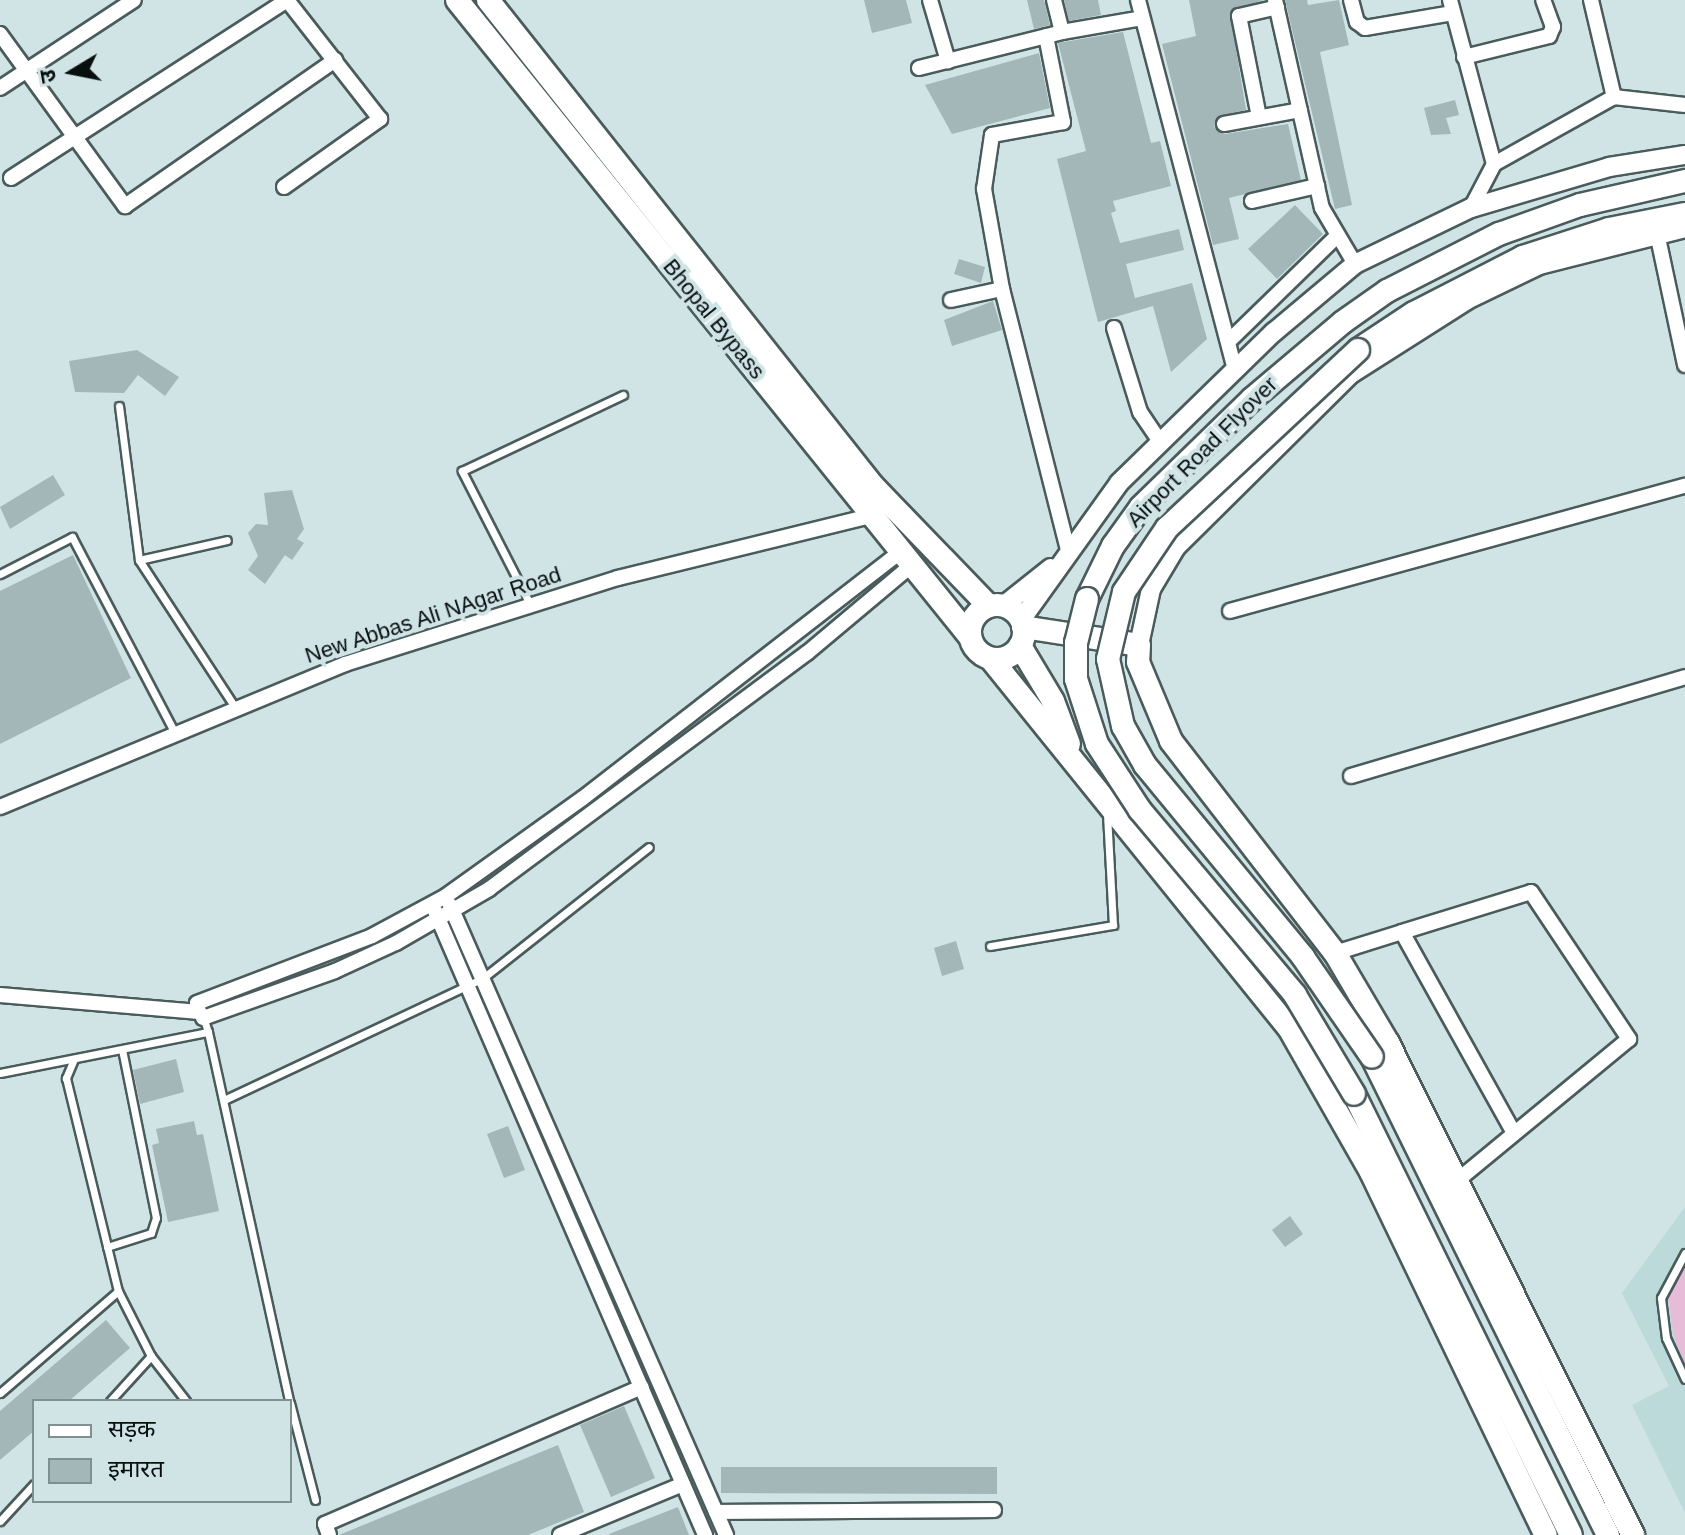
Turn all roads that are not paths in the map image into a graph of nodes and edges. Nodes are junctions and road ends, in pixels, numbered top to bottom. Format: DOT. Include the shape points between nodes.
graph roads {
  1 [pos="134,0"];
  2 [pos="287,0"];
  3 [pos="457,0"];
  4 [pos="488,0"];
  5 [pos="930,0"];
  6 [pos="1054,0"];
  7 [pos="1138,0"];
  8 [pos="1351,0"];
  9 [pos="1543,0"];
  10 [pos="1591,0"];
  11 [pos="1276,4"];
  12 [pos="1451,6"];
  13 [pos="1142,18"];
  14 [pos="1062,32"];
  15 [pos="0,34"];
  16 [pos="1046,36"];
  17 [pos="1464,57"];
  18 [pos="335,60"];
  19 [pos="948,61"];
  20 [pos="919,68"];
  21 [pos="28,72"];
  22 [pos="0,88"];
  23 [pos="1614,97"];
  24 [pos="1685,105"];
  25 [pos="1300,110"];
  26 [pos="1259,117"];
  27 [pos="1224,124"];
  28 [pos="74,137"];
  29 [pos="1685,155"];
  30 [pos="1494,164"];
  31 [pos="11,178"];
  32 [pos="1678,182"];
  33 [pos="1317,186"];
  34 [pos="284,187"];
  35 [pos="1252,201"];
  36 [pos="1471,208"];
  37 [pos="1685,214"];
  38 [pos="1685,228"];
  39 [pos="1657,233"];
  40 [pos="1337,236"];
  41 [pos="1355,264"];
  42 [pos="1002,289"];
  43 [pos="951,300"];
  44 [pos="1114,328"];
  45 [pos="1229,341"];
  46 [pos="1685,365"];
  47 [pos="1235,369"];
  48 [pos="623,395"];
  49 [pos="119,406"];
  50 [pos="1161,443"];
  51 [pos="1685,486"];
  52 [pos="883,512"];
  53 [pos="227,540"];
  54 [pos="1069,554"];
  55 [pos="906,558"];
  56 [pos="139,560"];
  57 [pos="0,574"];
  58 [pos="531,606"];
  59 [pos="1230,611"];
  60 [pos="1013,624"];
  61 [pos="970,637"];
  62 [pos="1138,654"];
  63 [pos="991,659"];
  64 [pos="1685,677"];
  65 [pos="234,706"];
  66 [pos="174,731"];
  67 [pos="1075,760"];
  68 [pos="1351,776"];
  69 [pos="1101,797"];
  70 [pos="0,807"];
  71 [pos="649,847"];
  72 [pos="439,900"];
  73 [pos="452,911"];
  74 [pos="439,918"];
  75 [pos="1402,932"];
  76 [pos="990,946"];
  77 [pos="1335,953"];
  78 [pos="483,978"];
  79 [pos="467,985"];
  80 [pos="0,995"];
  81 [pos="202,1016"];
  82 [pos="122,1050"];
  83 [pos="74,1059"];
  84 [pos="0,1073"];
  85 [pos="226,1099"];
  86 [pos="1514,1133"];
  87 [pos="1380,1168"];
  88 [pos="1449,1179"];
  89 [pos="107,1247"];
  90 [pos="1685,1253"];
  91 [pos="118,1291"];
  92 [pos="151,1356"];
  93 [pos="1685,1379"];
  94 [pos="642,1387"];
  95 [pos="0,1393"];
  96 [pos="112,1399"];
  97 [pos="184,1399"];
  98 [pos="289,1399"];
  99 [pos="292,1410"];
  100 [pos="683,1484"];
  101 [pos="32,1486"];
  102 [pos="315,1500"];
  103 [pos="994,1510"];
  104 [pos="716,1512"];
  105 [pos="0,1521"];
  106 [pos="329,1535"];
  107 [pos="560,1535"];
  108 [pos="705,1535"];
  109 [pos="726,1535"];
  110 [pos="1546,1535"];
  111 [pos="1571,1535"];
  112 [pos="1608,1535"];
  113 [pos="1633,1535"];
  1 -- 21 [label="street"];
  2 -- 18 [label="street"];
  2 -- 28 [label="street"];
  3 -- 52 [label="main road, Bhopal Bypass"];
  4 -- 52 [label="main road, Bhopal Bypass"];
  5 -- 19 [label="street"];
  6 -- 14 [label="street"];
  7 -- 13 [label="street"];
  8 -- 12 [label="street" via="1357,22 1365,28"];
  9 -- 17 [label="street" via="1553,27 1549,36"];
  10 -- 23 [label="street"];
  11 -- 25 [label="street"];
  11 -- 26 [label="street" via="1239,16"];
  12 -- 17 [label="street"];
  13 -- 14 [label="street"];
  13 -- 45 [label="street"];
  14 -- 16 [label="street"];
  15 -- 21 [label="street"];
  16 -- 19 [label="street"];
  16 -- 42 [label="street" via="1063,122 992,135 984,189"];
  17 -- 30 [label="street"];
  18 -- 28 [label="street" via="125,206"];
  18 -- 34 [label="street" via="380,119"];
  19 -- 20 [label="street"];
  21 -- 22 [label="street"];
  21 -- 28 [label="street"];
  23 -- 24 [label="street"];
  23 -- 30 [label="street"];
  25 -- 26 [label="street"];
  25 -- 33 [label="street"];
  26 -- 27 [label="street"];
  28 -- 31 [label="street"];
  29 -- 36 [label="street" via="1609,167"];
  30 -- 36 [label="street"];
  32 -- 87 [label="main road, Airport Road Flyover, bridge" via="1580,205 1499,234 1387,291 1343,322 1252,399 1141,507 1122,530 1087,599 1076,643 1076,679 1097,744 1140,810 1295,995 1354,1094"];
  33 -- 35 [label="street"];
  33 -- 40 [label="street"];
  36 -- 41 [label="street"];
  37 -- 88 [label="main road, Airport Road Flyover, bridge" via="1609,229 1523,257 1414,313 1358,350 1167,528 1143,558 1117,611 1109,677 1132,745 1311,966"];
  38 -- 39 [label="street"];
  39 -- 46 [label="street"];
  39 -- 62 [label="street" via="1523,272 1467,300 1351,374 1176,547 1151,589"];
  40 -- 41 [label="street"];
  40 -- 45 [label="street"];
  41 -- 47 [label="street"];
  42 -- 43 [label="street"];
  42 -- 54 [label="street"];
  44 -- 50 [label="street" via="1140,412"];
  45 -- 47 [label="street"];
  47 -- 50 [label="street"];
  48 -- 58 [label="lane" via="462,471"];
  49 -- 56 [label="lane"];
  50 -- 54 [label="street" via="1119,483"];
  51 -- 59 [label="street"];
  52 -- 55 [label="main road, Bhopal Bypass"];
  52 -- 58 [label="street, New Abbas Ali NAgar Road" via="763,539"];
  52 -- 60 [label="main road, Bhopal Bypass"];
  53 -- 56 [label="lane"];
  54 -- 60 [label="street"];
  55 -- 61 [label="main road, Bhopal Bypass"];
  55 -- 72 [label="street"];
  55 -- 73 [label="street" via="613,801"];
  56 -- 65 [label="lane"];
  57 -- 66 [label="lane" via="72,537"];
  58 -- 65 [label="street, New Abbas Ali NAgar Road" via="345,664"];
  60 -- 61 [label="main road" via="972,622"];
  60 -- 62 [label="main road"];
  60 -- 63 [label="main road" via="1007,657"];
  60 -- 67 [label="main road, Bhopal Bypass" via="1053,701"];
  61 -- 63 [label="main road, Bhopal Bypass"];
  62 -- 77 [label="main road" via="1171,741"];
  63 -- 67 [label="main road, Bhopal Bypass"];
  64 -- 68 [label="street"];
  65 -- 66 [label="street, New Abbas Ali NAgar Road"];
  66 -- 70 [label="street, New Abbas Ali NAgar Road"];
  67 -- 69 [label="main road"];
  69 -- 76 [label="lane" via="1112,871 1113,925"];
  69 -- 87 [label="main road" via="1260,987"];
  71 -- 78 [label="lane"];
  72 -- 73 [label="street"];
  72 -- 74 [label="street"];
  72 -- 81 [label="street"];
  73 -- 74 [label="street"];
  73 -- 78 [label="street"];
  74 -- 79 [label="street"];
  74 -- 81 [label="street" via="335,971"];
  75 -- 77 [label="street"];
  75 -- 86 [label="street"];
  75 -- 86 [label="street" via="1531,892 1629,1039"];
  77 -- 88 [label="main road" via="1388,1043"];
  78 -- 79 [label="lane"];
  78 -- 104 [label="street"];
  79 -- 85 [label="lane"];
  79 -- 94 [label="street"];
  80 -- 81 [label="street"];
  81 -- 82 [label="lane"];
  81 -- 85 [label="lane"];
  82 -- 83 [label="lane"];
  82 -- 89 [label="lane" via="156,1218 151,1233"];
  83 -- 84 [label="lane"];
  83 -- 89 [label="lane" via="66,1078"];
  85 -- 98 [label="lane"];
  86 -- 88 [label="street"];
  87 -- 110 [label="main road"];
  87 -- 111 [label="main road"];
  88 -- 112 [label="main road"];
  88 -- 113 [label="main road"];
  89 -- 91 [label="lane"];
  90 -- 93 [label="lane" via="1661,1298 1666,1338"];
  91 -- 92 [label="lane"];
  91 -- 95 [label="lane"];
  92 -- 96 [label="lane"];
  92 -- 97 [label="lane"];
  94 -- 100 [label="street"];
  94 -- 106 [label="street" via="325,1524"];
  99 -- 102 [label="lane"];
  100 -- 107 [label="street"];
  100 -- 108 [label="street"];
  101 -- 105 [label="lane"];
  103 -- 104 [label="street"];
  104 -- 109 [label="street"];
}
